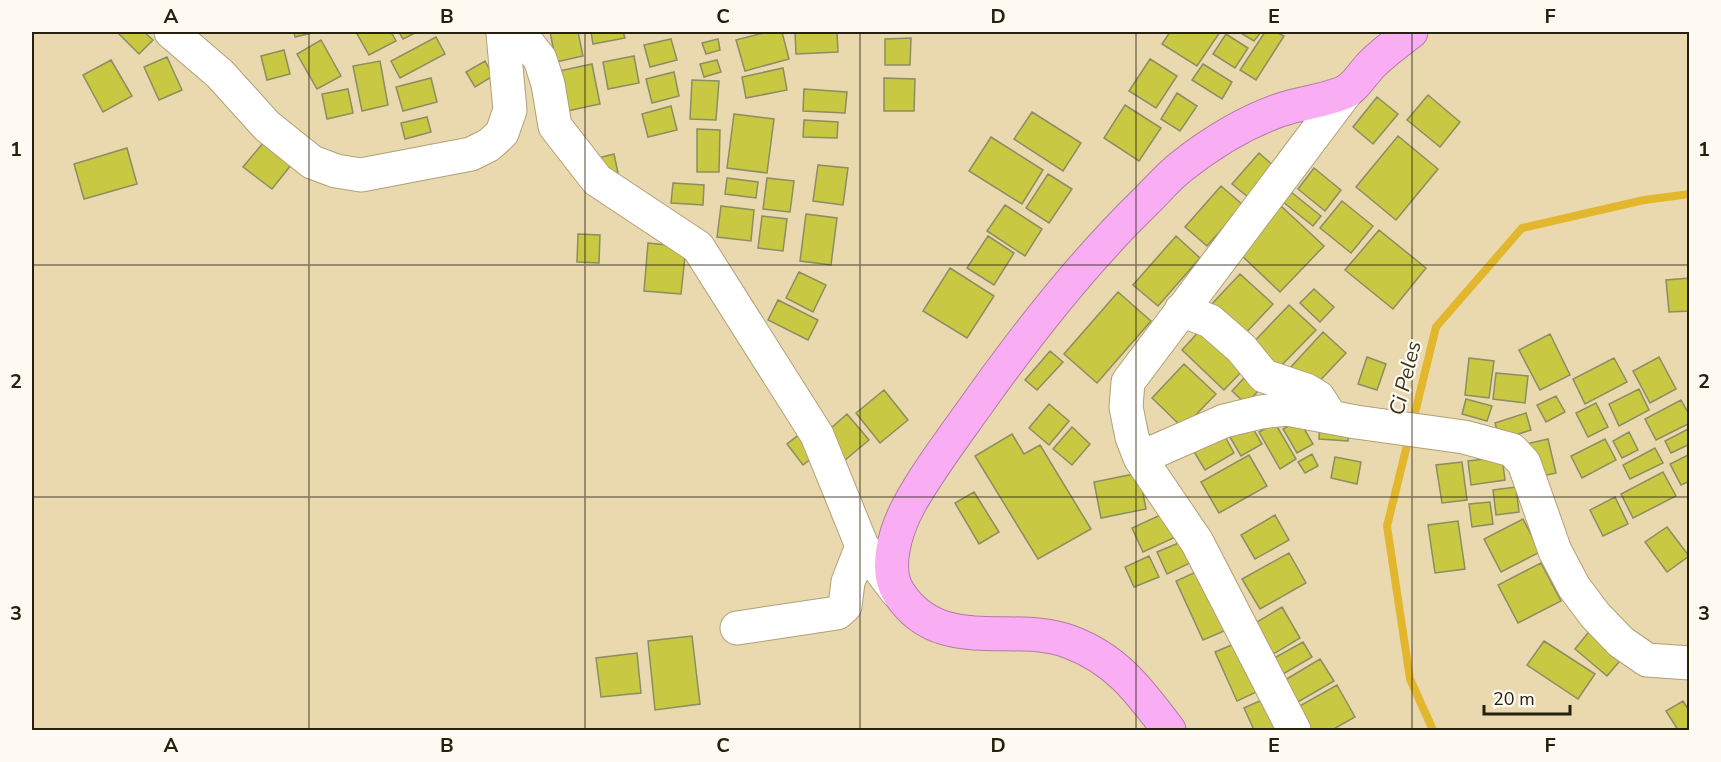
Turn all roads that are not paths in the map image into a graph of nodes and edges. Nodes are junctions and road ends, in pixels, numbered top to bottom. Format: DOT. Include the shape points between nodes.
graph roads {
  1 [pos="171,32"];
  2 [pos="1411,32"];
  3 [pos="503,33"];
  4 [pos="1347,91"];
  5 [pos="1181,310"];
  6 [pos="1343,420"];
  7 [pos="1140,458"];
  8 [pos="862,546"];
  9 [pos="897,591"];
  10 [pos="737,628"];
  11 [pos="1689,663"];
  12 [pos="1169,730"];
  13 [pos="1294,730"];
  1 -- 3 [label="street" via="220,74 267,126 312,162 361,175 471,154 502,133 510,110"];
  2 -- 4 [label="highway"];
  3 -- 8 [label="street" via="522,36 540,59 555,126 597,180 698,247 817,435"];
  4 -- 5 [label="street"];
  4 -- 9 [label="highway" via="1278,111 1237,130 1182,165 1077,273 1006,364 908,508 892,565"];
  5 -- 6 [label="street" via="1210,321 1241,348 1264,376 1306,390"];
  5 -- 7 [label="street" via="1128,382 1126,406"];
  6 -- 7 [label="street" via="1287,409 1261,412 1224,422"];
  6 -- 11 [label="street" via="1464,437 1518,454 1555,551 1594,615 1621,642 1647,660"];
  7 -- 13 [label="street" via="1197,542"];
  8 -- 9 [label="street"];
  8 -- 10 [label="street" via="842,610"];
  9 -- 12 [label="highway" via="915,612 942,627 974,635 1030,634 1069,641 1100,657 1132,681"];
}
